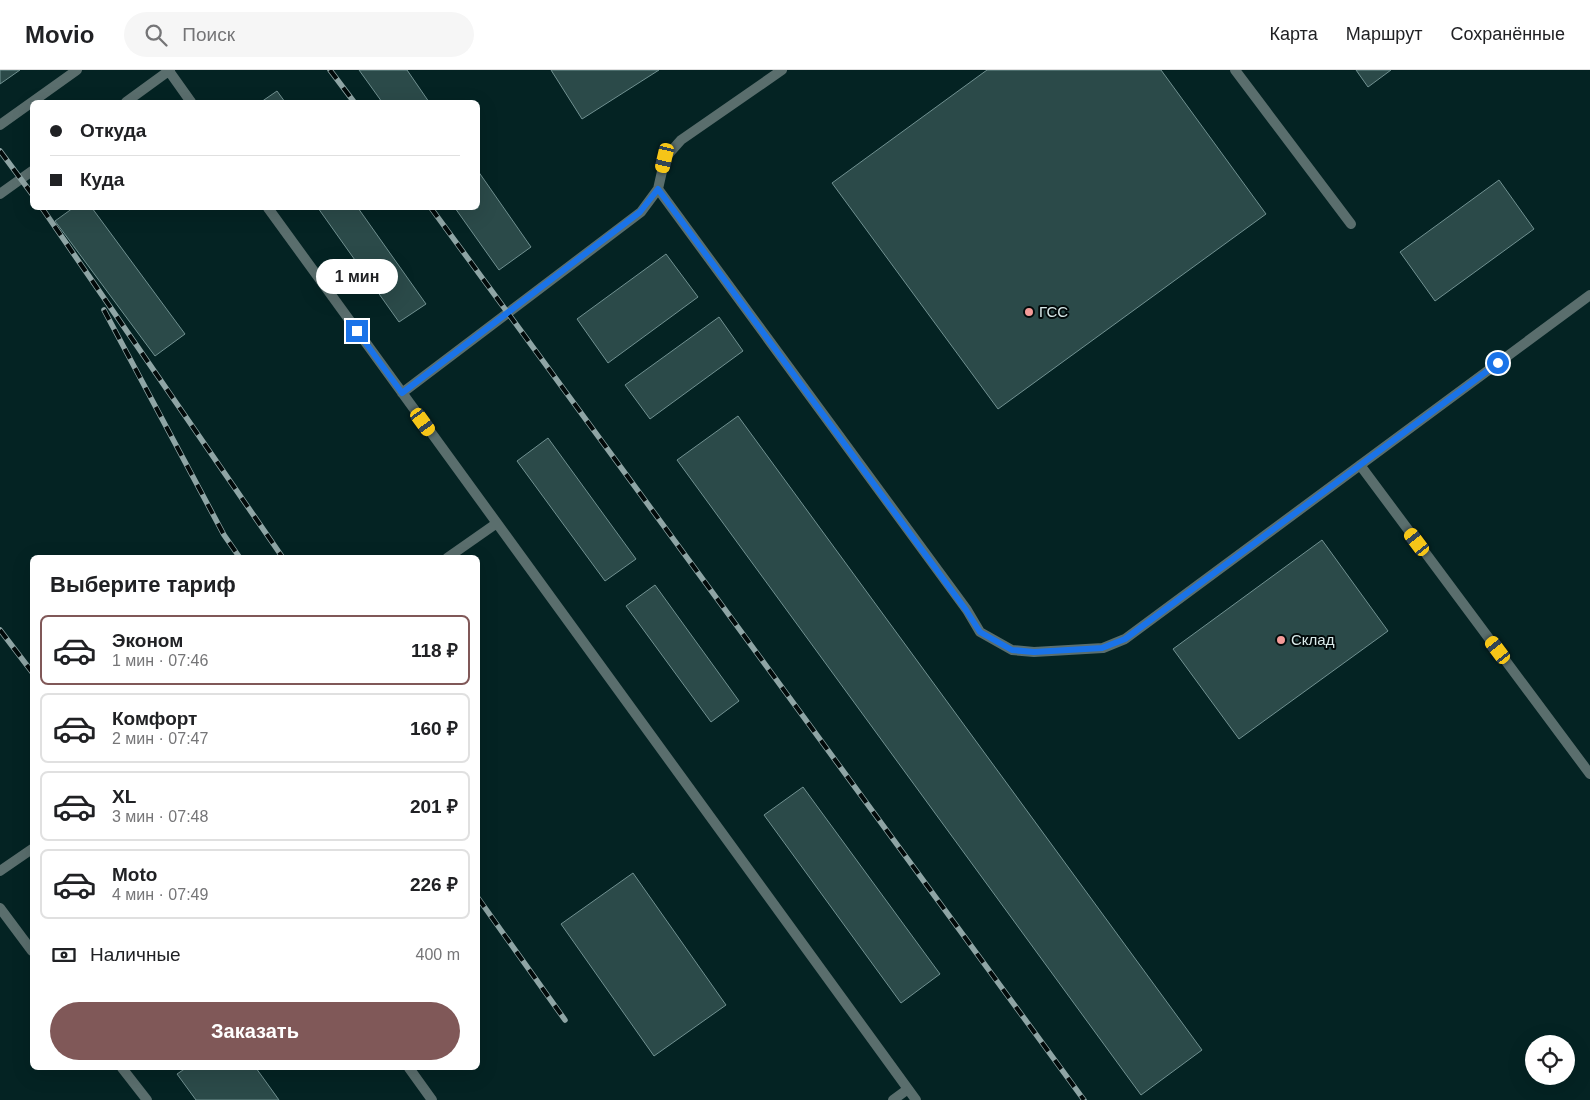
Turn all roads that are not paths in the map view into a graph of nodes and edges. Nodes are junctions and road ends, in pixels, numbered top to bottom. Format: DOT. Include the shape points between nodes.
graph roads {
  1 [pos="77,70"];
  2 [pos="782,70"];
  3 [pos="1235,70"];
  4 [pos="169,71"];
  5 [pos="35,100"];
  6 [pos="129,100"];
  7 [pos="191,100"];
  8 [pos="30,104"];
  9 [pos="0,125"];
  10 [pos="30,172"];
  11 [pos="658,189"];
  12 [pos="0,194"];
  13 [pos="269,210"];
  14 [pos="1352,224"];
  15 [pos="1590,295"];
  16 [pos="402,393"];
  17 [pos="1360,465"];
  18 [pos="496,523"];
  19 [pos="451,555"];
  20 [pos="1590,774"];
  21 [pos="30,849"];
  22 [pos="0,871"];
  23 [pos="0,908"];
  24 [pos="30,948"];
  25 [pos="124,1070"];
  26 [pos="410,1070"];
  27 [pos="908,1089"];
  28 [pos="147,1100"];
  29 [pos="432,1100"];
  30 [pos="893,1100"];
  31 [pos="916,1100"];
  1 -- 5 [label="street"];
  2 -- 11 [label="street" via="681,140 665,158"];
  3 -- 14 [label="street"];
  4 -- 6 [label="street"];
  4 -- 7 [label="street"];
  8 -- 9 [label="street"];
  10 -- 12 [label="street"];
  11 -- 16 [label="street" via="640,212"];
  11 -- 17 [label="street" via="980,632 1012,650 1102,648 1125,639"];
  13 -- 16 [label="street"];
  15 -- 17 [label="street"];
  16 -- 18 [label="street"];
  17 -- 20 [label="street"];
  18 -- 19 [label="street"];
  18 -- 27 [label="street"];
  21 -- 22 [label="street"];
  23 -- 24 [label="street"];
  25 -- 28 [label="street"];
  26 -- 29 [label="street"];
  27 -- 30 [label="street"];
  27 -- 31 [label="street"];
}
